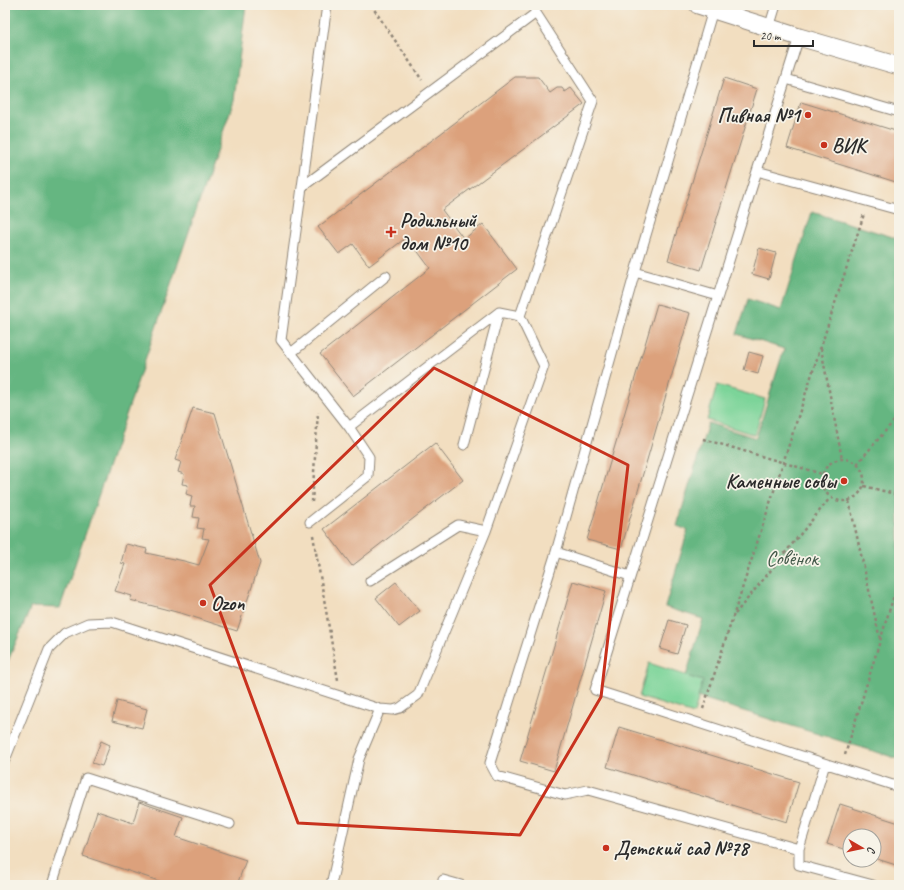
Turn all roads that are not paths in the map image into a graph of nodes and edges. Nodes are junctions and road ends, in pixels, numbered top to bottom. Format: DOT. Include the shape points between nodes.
graph roads {
  1 [pos="327,5"];
  2 [pos="776,5"];
  3 [pos="706,7"];
  4 [pos="534,9"];
  5 [pos="769,28"];
  6 [pos="799,37"];
  7 [pos="899,66"];
  8 [pos="786,79"];
  9 [pos="899,112"];
  10 [pos="757,171"];
  11 [pos="302,187"];
  12 [pos="899,210"];
  13 [pos="635,272"];
  14 [pos="386,276"];
  15 [pos="718,296"];
  16 [pos="499,312"];
  17 [pos="520,316"];
  18 [pos="291,353"];
  19 [pos="349,427"];
  20 [pos="464,445"];
  21 [pos="310,522"];
  22 [pos="486,530"];
  23 [pos="556,552"];
  24 [pos="630,576"];
  25 [pos="370,581"];
  26 [pos="380,709"];
  27 [pos="5,760"];
  28 [pos="825,764"];
  29 [pos="899,787"];
  30 [pos="230,824"];
  31 [pos="799,849"];
  32 [pos="442,880"];
  33 [pos="52,885"];
  34 [pos="331,885"];
  35 [pos="461,885"];
  36 [pos="873,885"];
  1 -- 11 [label="lane"];
  2 -- 5 [label="lane"];
  3 -- 5 [label="street"];
  3 -- 13 [label="lane"];
  4 -- 11 [label="lane" via="430,92"];
  4 -- 17 [label="lane" via="593,101"];
  5 -- 6 [label="street"];
  6 -- 7 [label="street"];
  6 -- 8 [label="lane"];
  8 -- 9 [label="lane"];
  8 -- 10 [label="lane"];
  10 -- 12 [label="lane"];
  10 -- 15 [label="lane"];
  11 -- 18 [label="lane" via="282,340"];
  13 -- 15 [label="lane"];
  13 -- 23 [label="lane"];
  14 -- 18 [label="lane"];
  15 -- 24 [label="lane"];
  16 -- 17 [label="lane"];
  16 -- 19 [label="lane"];
  16 -- 20 [label="lane"];
  17 -- 22 [label="lane" via="544,366"];
  18 -- 19 [label="lane"];
  19 -- 21 [label="lane" via="369,457 368,476"];
  22 -- 25 [label="lane" via="458,525"];
  22 -- 26 [label="lane" via="418,695 400,708"];
  23 -- 24 [label="lane"];
  23 -- 31 [label="lane" via="490,763 497,776 566,795 588,790"];
  24 -- 28 [label="lane" via="595,690"];
  26 -- 27 [label="lane" via="112,622 88,623 65,633 49,649"];
  26 -- 34 [label="lane" via="360,759"];
  28 -- 29 [label="lane"];
  28 -- 31 [label="lane"];
  30 -- 33 [label="lane" via="86,778"];
  31 -- 36 [label="lane" via="799,865"];
  32 -- 35 [label="lane"];
}
